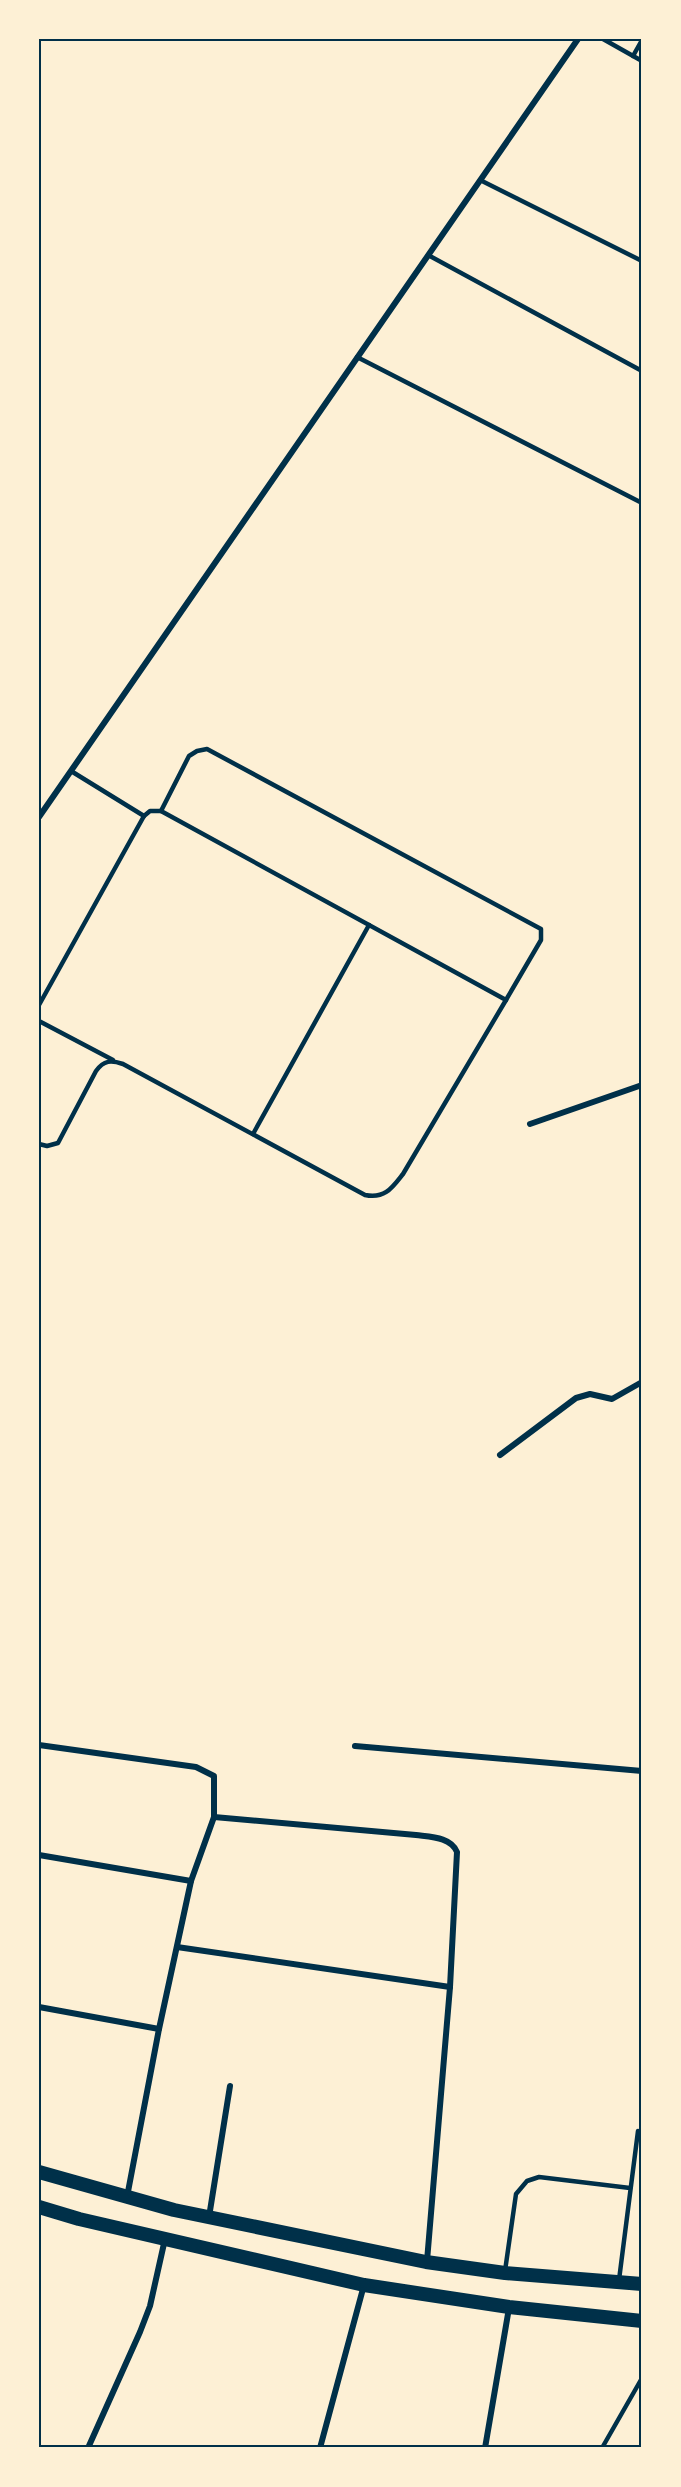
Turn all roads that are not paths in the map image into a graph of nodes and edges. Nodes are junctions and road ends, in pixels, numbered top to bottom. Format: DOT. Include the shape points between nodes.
graph roads {
  1 [pos="578,39"];
  2 [pos="603,39"];
  3 [pos="642,40"];
  4 [pos="633,57"];
  5 [pos="642,61"];
  6 [pos="480,180"];
  7 [pos="428,255"];
  8 [pos="642,261"];
  9 [pos="357,357"];
  10 [pos="642,371"];
  11 [pos="642,503"];
  12 [pos="71,771"];
  13 [pos="161,811"];
  14 [pos="144,816"];
  15 [pos="39,817"];
  16 [pos="369,925"];
  17 [pos="506,1000"];
  18 [pos="39,1005"];
  19 [pos="39,1021"];
  20 [pos="112,1060"];
  21 [pos="642,1085"];
  22 [pos="530,1124"];
  23 [pos="253,1134"];
  24 [pos="39,1144"];
  25 [pos="642,1382"];
  26 [pos="501,1455"];
  27 [pos="39,1745"];
  28 [pos="355,1746"];
  29 [pos="642,1772"];
  30 [pos="214,1818"];
  31 [pos="39,1855"];
  32 [pos="191,1881"];
  33 [pos="177,1947"];
  34 [pos="450,1987"];
  35 [pos="39,2007"];
  36 [pos="159,2029"];
  37 [pos="230,2086"];
  38 [pos="638,2131"];
  39 [pos="39,2172"];
  40 [pos="630,2188"];
  41 [pos="127,2198"];
  42 [pos="39,2207"];
  43 [pos="209,2217"];
  44 [pos="165,2239"];
  45 [pos="426,2262"];
  46 [pos="505,2273"];
  47 [pos="619,2282"];
  48 [pos="642,2284"];
  49 [pos="364,2285"];
  50 [pos="509,2307"];
  51 [pos="642,2321"];
  52 [pos="642,2378"];
  53 [pos="88,2448"];
  54 [pos="320,2448"];
  55 [pos="485,2448"];
  56 [pos="602,2448"];
  1 -- 6 [label="street"];
  2 -- 4 [label="lane"];
  3 -- 4 [label="lane"];
  4 -- 5 [label="lane"];
  6 -- 7 [label="street"];
  6 -- 8 [label="lane"];
  7 -- 9 [label="street"];
  7 -- 10 [label="lane"];
  9 -- 11 [label="lane"];
  9 -- 12 [label="street"];
  12 -- 14 [label="lane"];
  12 -- 15 [label="street"];
  13 -- 14 [label="lane" via="150,811"];
  13 -- 16 [label="lane"];
  13 -- 17 [label="lane" via="189,756 207,749 541,929 542,940"];
  14 -- 18 [label="lane"];
  16 -- 17 [label="lane"];
  16 -- 23 [label="lane"];
  17 -- 23 [label="lane" via="403,1174 382,1196 365,1195"];
  19 -- 20 [label="lane"];
  20 -- 23 [label="lane"];
  20 -- 24 [label="lane" via="102,1063 96,1071 58,1143"];
  21 -- 22 [label="street"];
  25 -- 26 [label="street" via="612,1399 590,1394 576,1398"];
  27 -- 30 [label="street" via="206,1771 214,1776"];
  28 -- 29 [label="street"];
  30 -- 32 [label="street"];
  30 -- 34 [label="street" via="416,1834 454,1845 458,1852"];
  31 -- 32 [label="street"];
  32 -- 33 [label="street"];
  33 -- 34 [label="street"];
  33 -- 36 [label="street"];
  34 -- 45 [label="street"];
  35 -- 36 [label="street"];
  36 -- 41 [label="street"];
  37 -- 43 [label="street"];
  38 -- 40 [label="lane"];
  39 -- 41 [label="main road"];
  40 -- 46 [label="lane" via="539,2177 527,2181 516,2194"];
  40 -- 47 [label="lane"];
  41 -- 43 [label="main road"];
  42 -- 44 [label="main road"];
  43 -- 45 [label="main road"];
  44 -- 49 [label="main road"];
  44 -- 53 [label="street" via="150,2306"];
  45 -- 46 [label="main road"];
  46 -- 47 [label="main road"];
  47 -- 48 [label="main road"];
  49 -- 50 [label="main road"];
  49 -- 54 [label="street"];
  50 -- 51 [label="main road"];
  50 -- 55 [label="street"];
  52 -- 56 [label="lane"];
}
